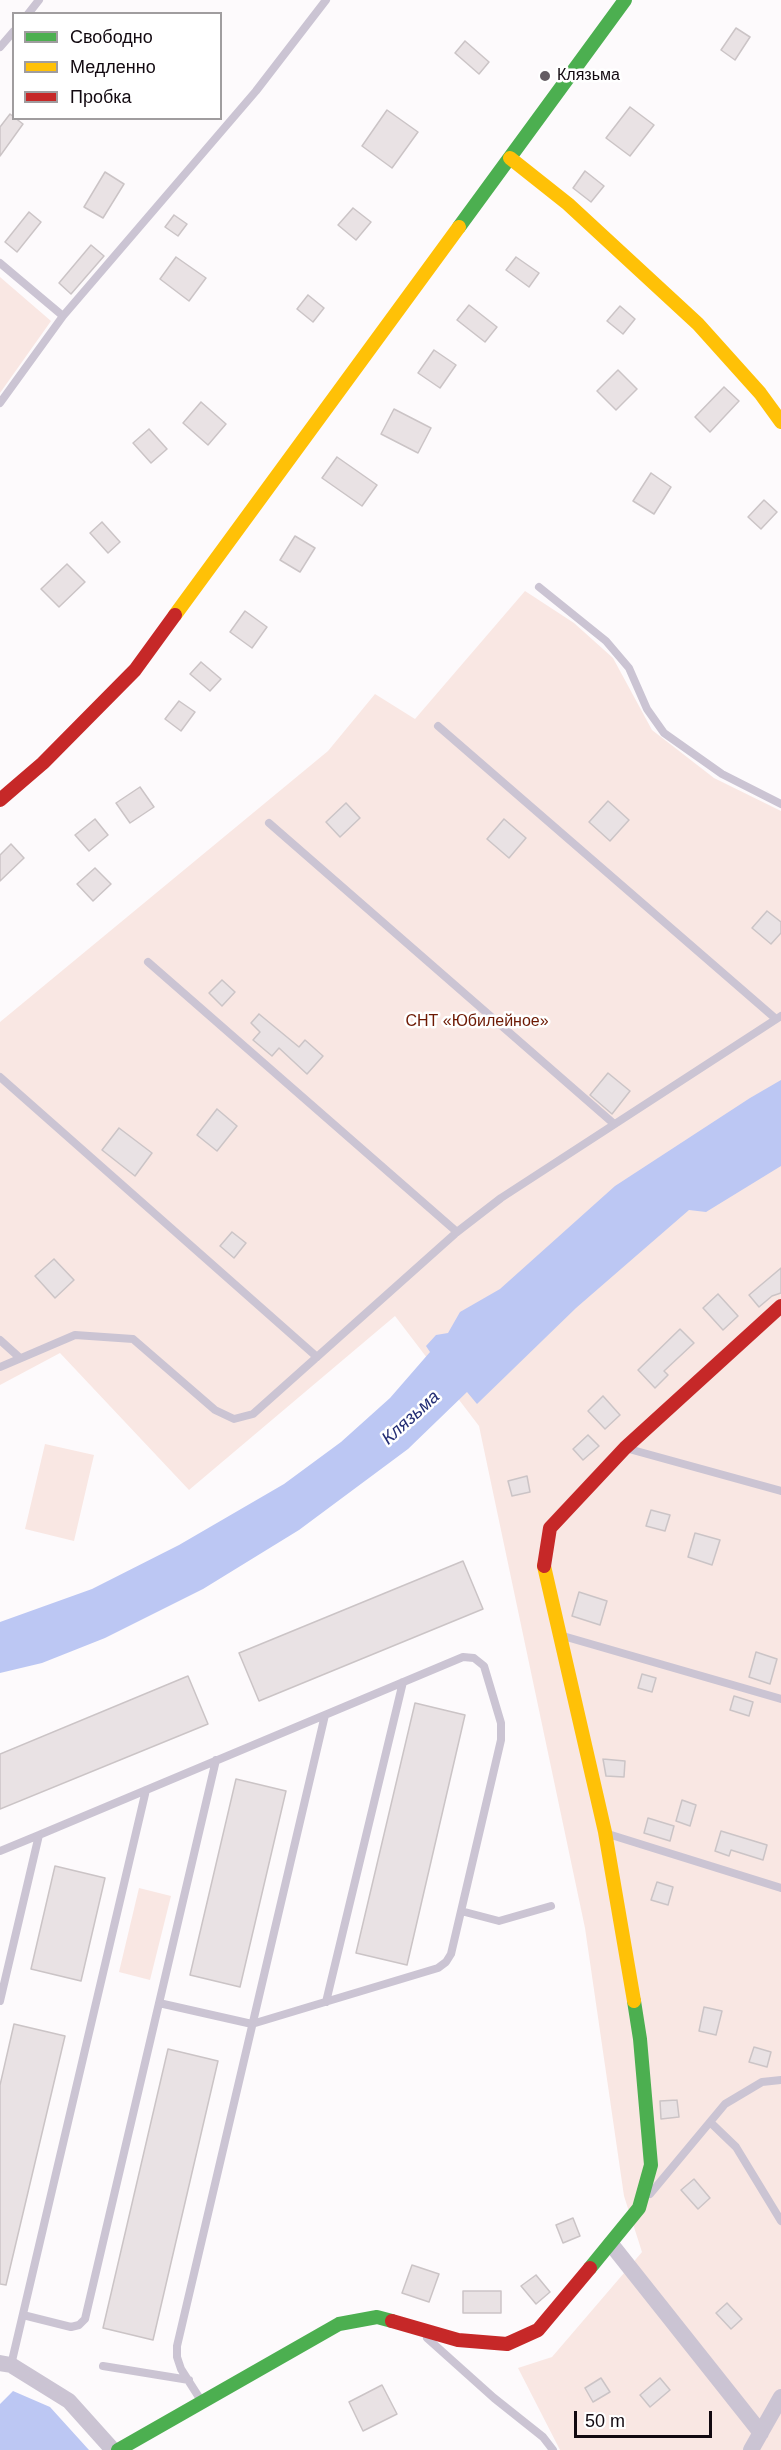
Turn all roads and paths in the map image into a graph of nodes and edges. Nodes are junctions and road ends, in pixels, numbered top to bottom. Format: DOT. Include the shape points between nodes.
graph roads {
  1 [pos="39,0"];
  2 [pos="326,0"];
  3 [pos="620,1"];
  4 [pos="30,12"];
  5 [pos="12,33"];
  6 [pos="0,47"];
  7 [pos="510,158"];
  8 [pos="0,263"];
  9 [pos="63,316"];
  10 [pos="0,404"];
  11 [pos="781,422"];
  12 [pos="539,588"];
  13 [pos="438,726"];
  14 [pos="0,800"];
  15 [pos="781,804"];
  16 [pos="269,823"];
  17 [pos="148,962"];
  18 [pos="778,1018"];
  19 [pos="0,1077"];
  20 [pos="613,1123"];
  21 [pos="457,1233"];
  22 [pos="781,1306"];
  23 [pos="0,1340"];
  24 [pos="317,1357"];
  25 [pos="20,1358"];
  26 [pos="0,1367"];
  27 [pos="625,1448"];
  28 [pos="781,1491"];
  29 [pos="557,1634"];
  30 [pos="402,1682"];
  31 [pos="781,1699"];
  32 [pos="325,1715"];
  33 [pos="216,1760"];
  34 [pos="146,1790"];
  35 [pos="605,1833"];
  36 [pos="39,1835"];
  37 [pos="0,1851"];
  38 [pos="781,1888"];
  39 [pos="551,1906"];
  40 [pos="461,1911"];
  41 [pos="0,2001"];
  42 [pos="326,2002"];
  43 [pos="159,2003"];
  44 [pos="252,2024"];
  45 [pos="781,2080"];
  46 [pos="710,2122"];
  47 [pos="639,2208"];
  48 [pos="781,2221"];
  49 [pos="611,2244"];
  50 [pos="22,2315"];
  51 [pos="416,2328"];
  52 [pos="5,2364"];
  53 [pos="103,2366"];
  54 [pos="189,2380"];
  55 [pos="781,2397"];
  56 [pos="202,2402"];
  57 [pos="761,2433"];
  58 [pos="112,2450"];
  59 [pos="118,2450"];
  60 [pos="553,2450"];
  61 [pos="751,2450"];
  1 -- 4 [label="lane"];
  2 -- 9 [label="lane" via="255,91"];
  3 -- 7 [label="street"];
  5 -- 6 [label="lane"];
  7 -- 11 [label="street" via="568,204 698,324"];
  7 -- 14 [label="street" via="135,670 43,763"];
  8 -- 9 [label="lane"];
  9 -- 10 [label="lane"];
  12 -- 15 [label="lane" via="606,641 629,668 647,709 664,733 722,774"];
  13 -- 18 [label="lane"];
  16 -- 20 [label="lane"];
  17 -- 21 [label="lane"];
  18 -- 20 [label="lane"];
  19 -- 24 [label="lane"];
  20 -- 21 [label="lane" via="501,1198"];
  21 -- 24 [label="lane"];
  22 -- 27 [label="street"];
  23 -- 25 [label="lane"];
  24 -- 25 [label="lane" via="253,1414 234,1419 215,1410 133,1340 75,1335"];
  25 -- 26 [label="lane"];
  27 -- 28 [label="lane"];
  27 -- 29 [label="street" via="550,1528 543,1563"];
  29 -- 31 [label="lane"];
  29 -- 35 [label="street"];
  30 -- 32 [label="lane"];
  30 -- 40 [label="lane" via="463,1657 474,1658 484,1666 501,1723 501,1740"];
  30 -- 42 [label="lane"];
  32 -- 33 [label="lane"];
  32 -- 44 [label="lane"];
  33 -- 34 [label="lane"];
  33 -- 43 [label="lane"];
  34 -- 36 [label="lane"];
  34 -- 50 [label="lane"];
  35 -- 38 [label="lane"];
  35 -- 47 [label="street" via="642,2062 651,2165"];
  36 -- 37 [label="lane"];
  36 -- 41 [label="lane"];
  39 -- 40 [label="lane" via="499,1921"];
  40 -- 42 [label="lane" via="451,1954 438,1968"];
  42 -- 44 [label="lane"];
  43 -- 44 [label="lane"];
  43 -- 50 [label="lane" via="84,2319 71,2327"];
  44 -- 54 [label="lane" via="177,2346 177,2357"];
  45 -- 46 [label="lane" via="762,2082 725,2104"];
  46 -- 47 [label="lane"];
  46 -- 48 [label="lane" via="736,2146"];
  47 -- 49 [label="street"];
  49 -- 51 [label="street" via="538,2330 507,2344 458,2340"];
  49 -- 57 [label="street"];
  50 -- 52 [label="lane"];
  51 -- 56 [label="street" via="376,2317 339,2324"];
  51 -- 60 [label="lane" via="543,2437"];
  52 -- 58 [label="street" via="69,2401"];
  53 -- 54 [label="lane"];
  54 -- 56 [label="lane"];
  55 -- 57 [label="street"];
  56 -- 59 [label="street"];
  57 -- 61 [label="street"];
}
